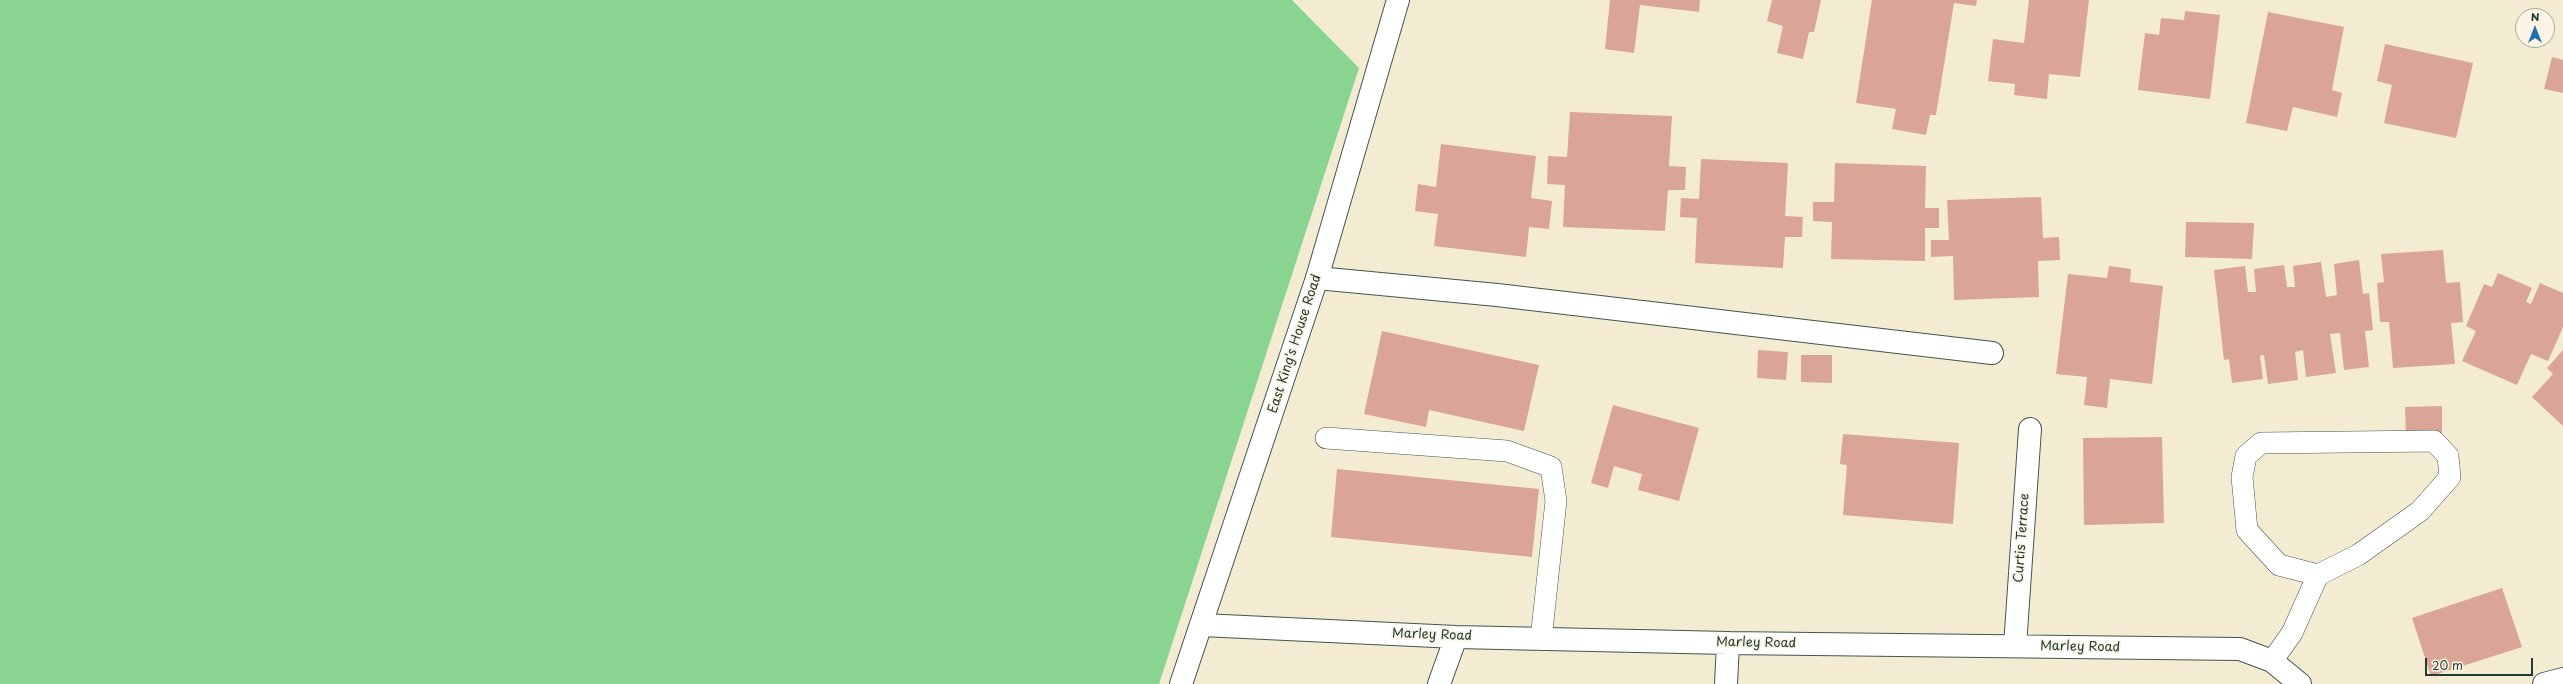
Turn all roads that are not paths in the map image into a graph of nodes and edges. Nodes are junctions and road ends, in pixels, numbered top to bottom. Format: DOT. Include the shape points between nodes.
graph roads {
  1 [pos="1398,0"];
  2 [pos="1317,278"];
  3 [pos="1992,353"];
  4 [pos="2030,429"];
  5 [pos="1326,438"];
  6 [pos="2318,575"];
  7 [pos="1202,625"];
  8 [pos="1456,637"];
  9 [pos="1541,639"];
  10 [pos="1728,643"];
  11 [pos="2014,646"];
  12 [pos="2272,661"];
  13 [pos="2563,679"];
  14 [pos="1181,684"];
  15 [pos="1439,684"];
  16 [pos="1726,684"];
  17 [pos="2300,684"];
  18 [pos="2544,684"];
  1 -- 2 [label="street, East King's House Road"];
  2 -- 3 [label="street" via="1497,295"];
  2 -- 7 [label="street, East King's House Road"];
  4 -- 11 [label="street, Curtis Terrace"];
  5 -- 9 [label="lane" via="1507,451 1551,467 1556,501"];
  6 -- 6 [label="lane" via="2358,555 2420,511 2450,477 2448,456 2434,441 2261,443 2246,456 2242,477 2247,530 2279,566"];
  6 -- 12 [label="lane" via="2292,633"];
  7 -- 8 [label="street, Marley Road"];
  7 -- 14 [label="street, East King's House Road"];
  8 -- 9 [label="street, Marley Road"];
  8 -- 15 [label="street"];
  9 -- 10 [label="street, Marley Road"];
  10 -- 11 [label="street, Marley Road"];
  10 -- 16 [label="street"];
  11 -- 12 [label="street, Marley Road" via="2240,649"];
  12 -- 17 [label="street, Marley Road"];
  13 -- 18 [label="street"];
}
